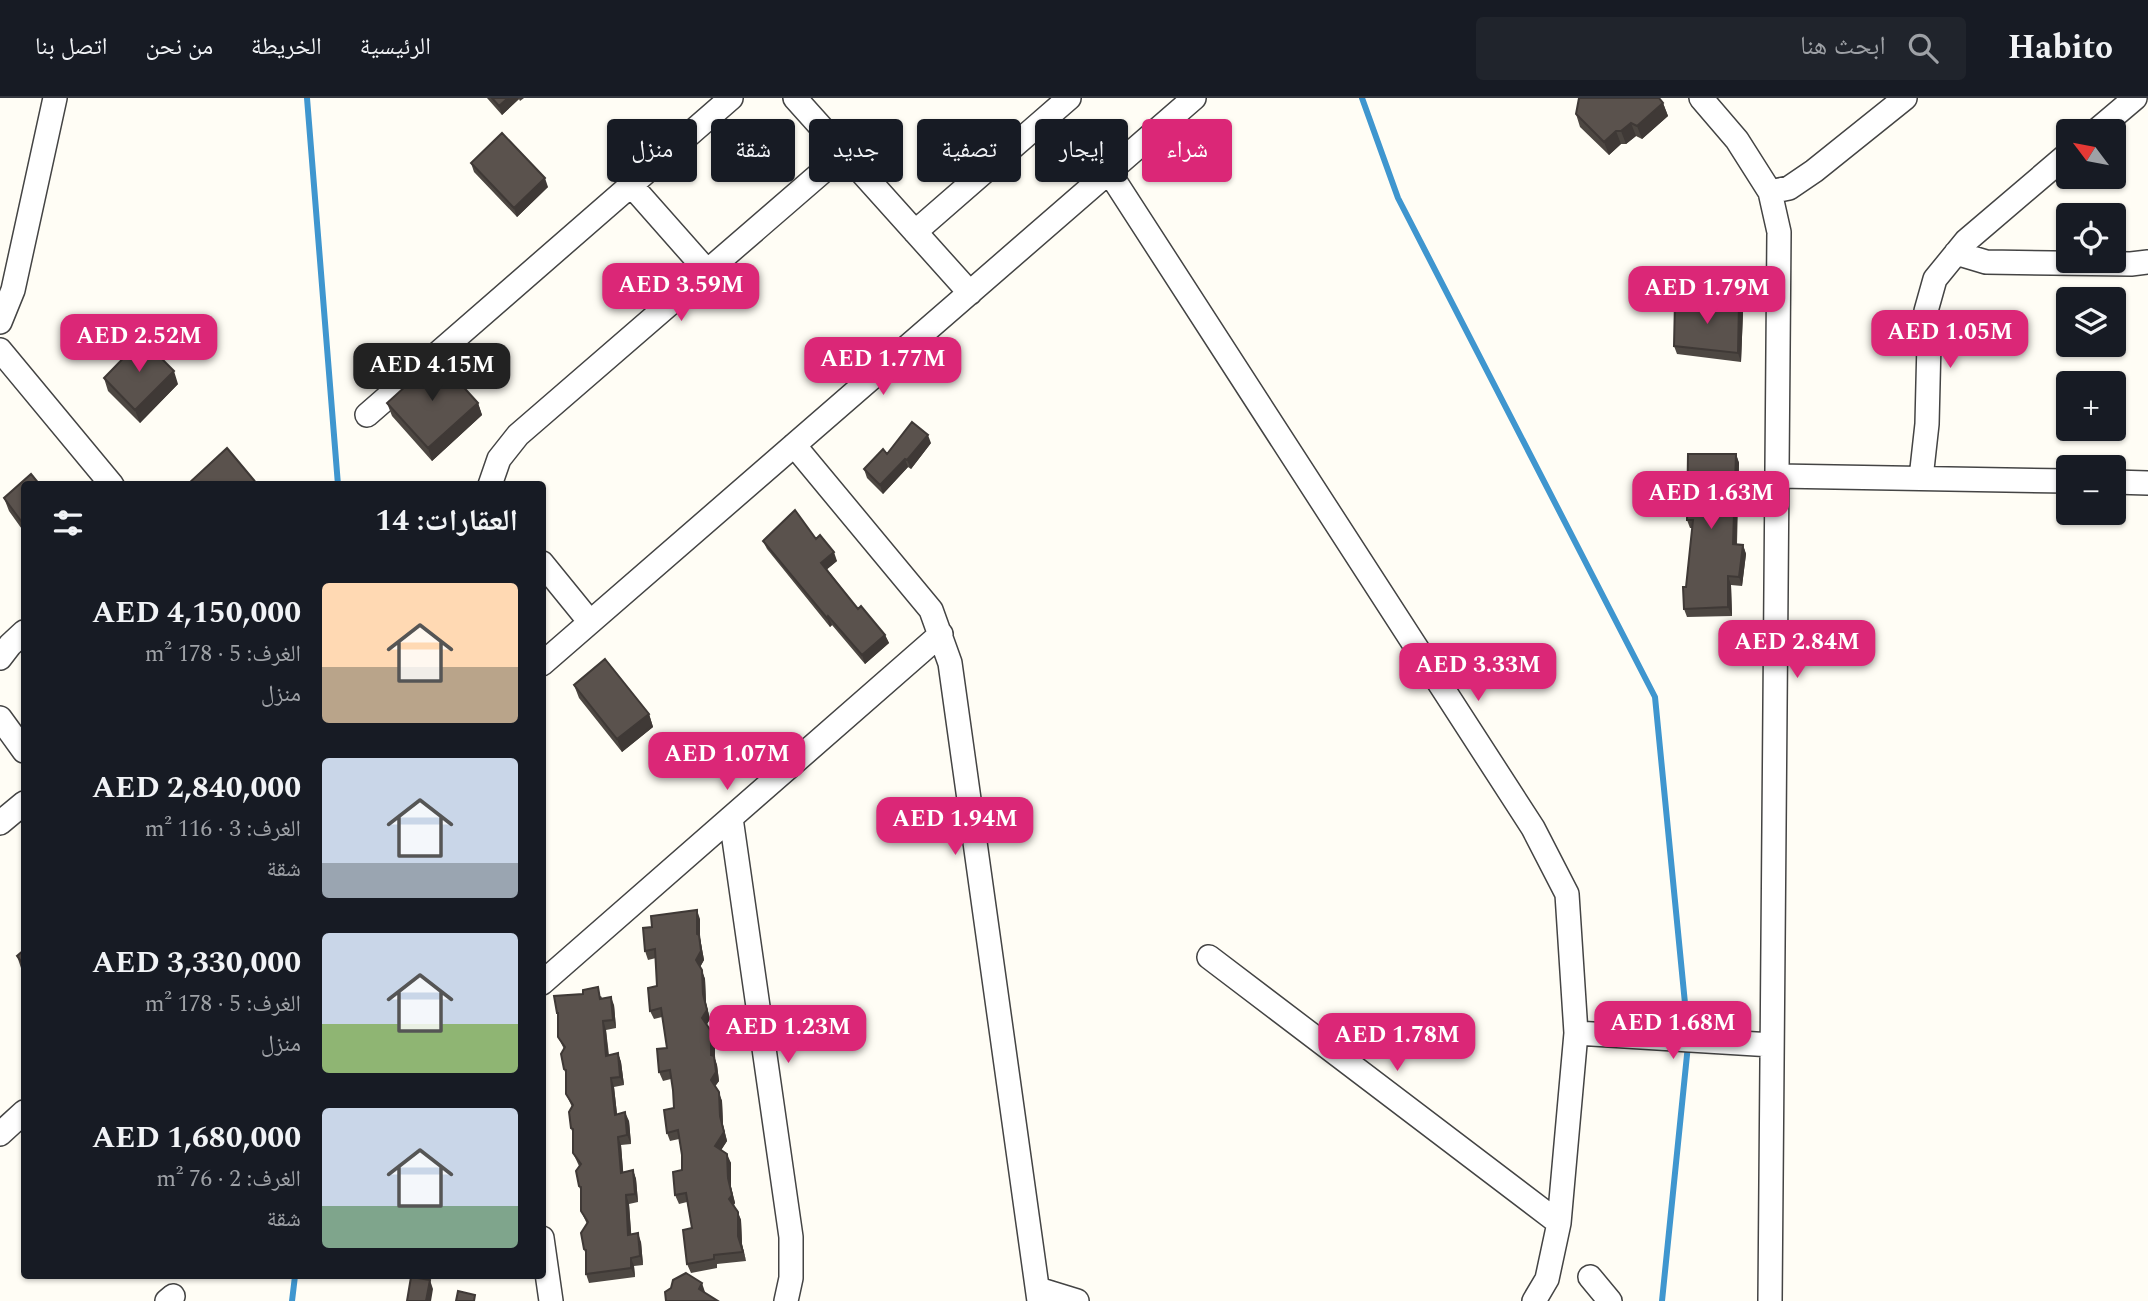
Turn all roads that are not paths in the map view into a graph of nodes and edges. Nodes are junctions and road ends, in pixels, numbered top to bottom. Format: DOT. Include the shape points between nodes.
graph roads {
  1 [pos="55,98"];
  2 [pos="731,98"];
  3 [pos="795,98"];
  4 [pos="1069,98"];
  5 [pos="1194,98"];
  6 [pos="1701,98"];
  7 [pos="1905,98"];
  8 [pos="2135,98"];
  9 [pos="814,119"];
  10 [pos="2110,119"];
  11 [pos="1128,156"];
  12 [pos="2056,164"];
  13 [pos="810,182"];
  14 [pos="870,182"];
  15 [pos="1098,182"];
  16 [pos="1116,182"];
  17 [pos="631,185"];
  18 [pos="1770,192"];
  19 [pos="915,232"];
  20 [pos="1956,253"];
  21 [pos="2148,262"];
  22 [pos="707,271"];
  23 [pos="970,293"];
  24 [pos="0,322"];
  25 [pos="0,350"];
  26 [pos="367,415"];
  27 [pos="794,445"];
  28 [pos="1777,476"];
  29 [pos="1921,478"];
  30 [pos="109,481"];
  31 [pos="491,481"];
  32 [pos="2056,481"];
  33 [pos="2126,482"];
  34 [pos="2148,482"];
  35 [pos="546,568"];
  36 [pos="590,622"];
  37 [pos="941,634"];
  38 [pos="21,635"];
  39 [pos="0,658"];
  40 [pos="546,660"];
  41 [pos="0,718"];
  42 [pos="21,747"];
  43 [pos="21,806"];
  44 [pos="731,818"];
  45 [pos="0,823"];
  46 [pos="1209,957"];
  47 [pos="546,980"];
  48 [pos="1576,1033"];
  49 [pos="1772,1045"];
  50 [pos="21,1115"];
  51 [pos="0,1134"];
  52 [pos="1559,1223"];
  53 [pos="546,1266"];
  54 [pos="1590,1277"];
  55 [pos="1038,1295"];
  56 [pos="551,1301"];
  57 [pos="786,1301"];
  58 [pos="1077,1301"];
  59 [pos="1534,1301"];
  60 [pos="1610,1301"];
  61 [pos="1770,1301"];
  1 -- 24 [label="street" via="13,290"];
  2 -- 17 [label="street"];
  3 -- 9 [label="street"];
  4 -- 19 [label="street"];
  5 -- 11 [label="street"];
  6 -- 18 [label="street" via="1737,141"];
  7 -- 18 [label="street" via="1789,188"];
  8 -- 10 [label="street"];
  12 -- 20 [label="street"];
  13 -- 22 [label="street"];
  14 -- 19 [label="street"];
  15 -- 23 [label="street"];
  16 -- 48 [label="street" via="1533,828 1567,894"];
  17 -- 22 [label="street"];
  17 -- 26 [label="street"];
  18 -- 28 [label="street" via="1779,232"];
  19 -- 23 [label="street"];
  20 -- 21 [label="street" via="1986,262"];
  20 -- 29 [label="street" via="1935,279 1926,311 1927,424"];
  22 -- 31 [label="street" via="518,435 499,459"];
  23 -- 27 [label="street"];
  25 -- 30 [label="street"];
  27 -- 36 [label="street"];
  27 -- 37 [label="street" via="932,610"];
  28 -- 29 [label="street"];
  28 -- 49 [label="street"];
  29 -- 32 [label="street"];
  33 -- 34 [label="street"];
  35 -- 36 [label="street"];
  36 -- 40 [label="street"];
  37 -- 44 [label="street"];
  37 -- 55 [label="street" via="950,663"];
  38 -- 39 [label="street"];
  41 -- 42 [label="street"];
  43 -- 45 [label="street"];
  44 -- 47 [label="street"];
  44 -- 57 [label="street" via="791,1237"];
  46 -- 52 [label="street"];
  48 -- 49 [label="street"];
  48 -- 52 [label="street"];
  49 -- 61 [label="street"];
  50 -- 51 [label="street"];
  52 -- 59 [label="street" via="1547,1279"];
  53 -- 56 [label="street"];
  54 -- 60 [label="street"];
  55 -- 58 [label="street"];
}
